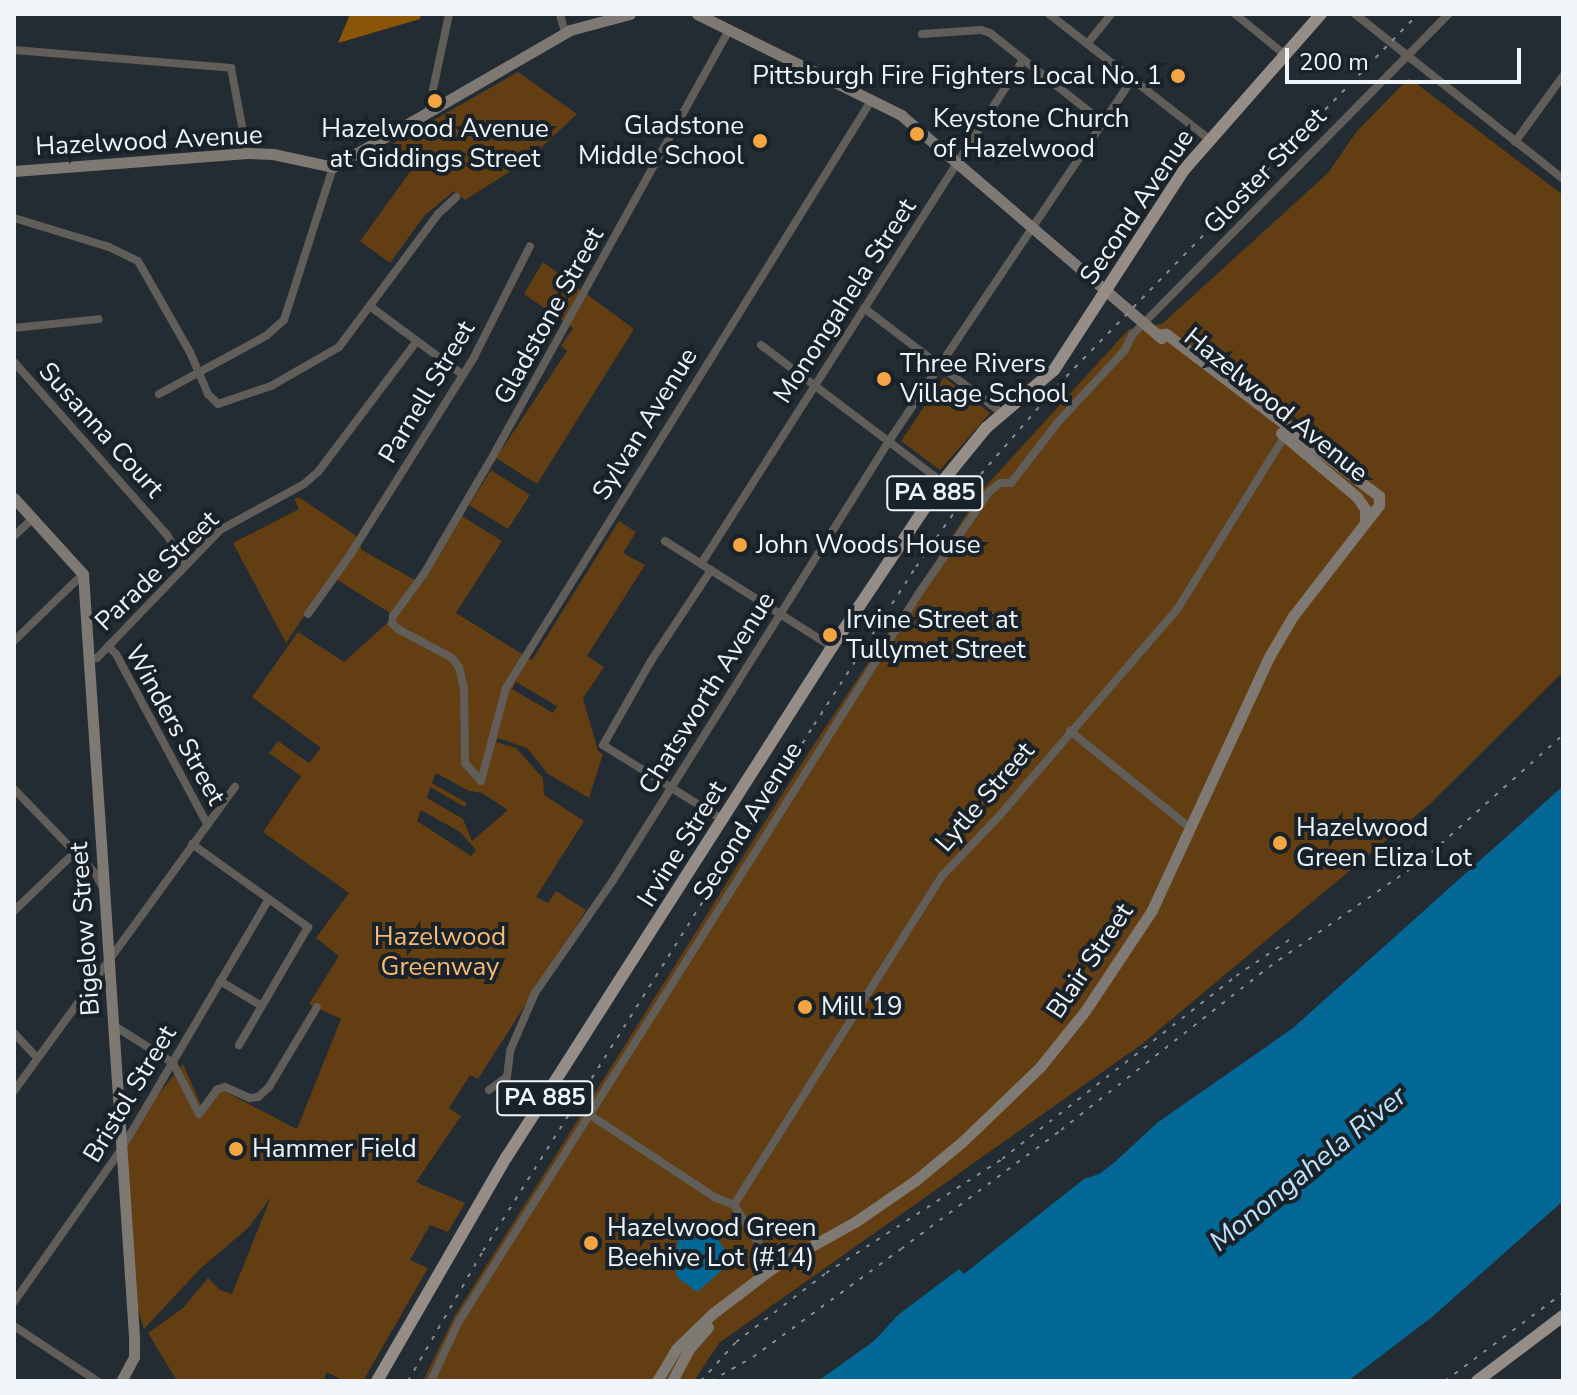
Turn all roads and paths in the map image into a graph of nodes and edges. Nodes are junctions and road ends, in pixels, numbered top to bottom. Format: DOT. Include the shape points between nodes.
graph roads {
  1 [pos="449,14"];
  2 [pos="560,14"];
  3 [pos="630,14"];
  4 [pos="697,14"];
  5 [pos="1049,14"];
  6 [pos="1111,14"];
  7 [pos="1235,14"];
  8 [pos="1321,14"];
  9 [pos="1355,14"];
  10 [pos="1449,14"];
  11 [pos="729,30"];
  12 [pos="565,33"];
  13 [pos="922,34"];
  14 [pos="1087,44"];
  15 [pos="14,50"];
  16 [pos="1284,54"];
  17 [pos="1407,56"];
  18 [pos="1023,60"];
  19 [pos="1563,76"];
  20 [pos="1132,80"];
  21 [pos="871,101"];
  22 [pos="428,113"];
  23 [pos="1101,121"];
  24 [pos="1209,139"];
  25 [pos="1515,142"];
  26 [pos="247,153"];
  27 [pos="958,165"];
  28 [pos="333,167"];
  29 [pos="14,171"];
  30 [pos="1563,179"];
  31 [pos="456,197"];
  32 [pos="14,218"];
  33 [pos="1031,229"];
  34 [pos="530,246"];
  35 [pos="1105,293"];
  36 [pos="371,307"];
  37 [pos="864,308"];
  38 [pos="99,319"];
  39 [pos="1145,323"];
  40 [pos="14,328"];
  41 [pos="416,342"];
  42 [pos="761,345"];
  43 [pos="1062,360"];
  44 [pos="14,362"];
  45 [pos="941,365"];
  46 [pos="198,373"];
  47 [pos="463,375"];
  48 [pos="813,387"];
  49 [pos="159,394"];
  50 [pos="1002,413"];
  51 [pos="1286,433"];
  52 [pos="889,441"];
  53 [pos="942,482"];
  54 [pos="1376,495"];
  55 [pos="14,498"];
  56 [pos="1365,514"];
  57 [pos="33,518"];
  58 [pos="14,536"];
  59 [pos="665,541"];
  60 [pos="185,564"];
  61 [pos="701,564"];
  62 [pos="711,570"];
  63 [pos="83,574"];
  64 [pos="308,614"];
  65 [pos="780,614"];
  66 [pos="14,641"];
  67 [pos="108,646"];
  68 [pos="832,647"];
  69 [pos="90,659"];
  70 [pos="1070,731"];
  71 [pos="481,781"];
  72 [pos="235,787"];
  73 [pos="671,788"];
  74 [pos="14,789"];
  75 [pos="723,820"];
  76 [pos="207,824"];
  77 [pos="1190,828"];
  78 [pos="192,844"];
  79 [pos="74,853"];
  80 [pos="104,890"];
  81 [pos="269,899"];
  82 [pos="14,911"];
  83 [pos="109,958"];
  84 [pos="220,981"];
  85 [pos="260,1005"];
  86 [pos="317,1007"];
  87 [pos="113,1025"];
  88 [pos="14,1033"];
  89 [pos="239,1045"];
  90 [pos="37,1058"];
  91 [pos="173,1063"];
  92 [pos="489,1090"];
  93 [pos="14,1091"];
  94 [pos="590,1115"];
  95 [pos="121,1150"];
  96 [pos="734,1205"];
  97 [pos="774,1267"];
  98 [pos="14,1302"];
  99 [pos="717,1313"];
  100 [pos="1563,1316"];
  101 [pos="14,1326"];
  102 [pos="97,1381"];
  103 [pos="121,1381"];
  104 [pos="377,1381"];
  105 [pos="431,1381"];
  106 [pos="657,1381"];
  107 [pos="672,1381"];
  108 [pos="1477,1381"];
  1 -- 22 [label="street"];
  2 -- 12 [label="street"];
  3 -- 12 [label="street"];
  4 -- 11 [label="street, Hazelwood Avenue"];
  5 -- 14 [label="street"];
  6 -- 14 [label="street"];
  7 -- 16 [label="street"];
  8 -- 16 [label="main road, Second Avenue / PA 885"];
  9 -- 17 [label="street"];
  10 -- 17 [label="street, Gloster Street"];
  11 -- 21 [label="street, Hazelwood Avenue"];
  11 -- 71 [label="street, Gladstone Street" via="497,449 393,616 398,629 459,667 465,763"];
  12 -- 22 [label="street"];
  13 -- 18 [label="street" via="981,30"];
  14 -- 20 [label="street"];
  15 -- 26 [label="street" via="231,68"];
  16 -- 24 [label="main road, Second Avenue / PA 885"];
  17 -- 25 [label="street"];
  17 -- 39 [label="street, Gloster Street"];
  18 -- 23 [label="street"];
  18 -- 27 [label="street, Monongahela Street"];
  19 -- 25 [label="street"];
  20 -- 23 [label="street, Chatsworth Avenue"];
  20 -- 24 [label="street"];
  21 -- 27 [label="street, Hazelwood Avenue" via="901,115"];
  21 -- 71 [label="street, Sylvan Avenue" via="506,688"];
  22 -- 28 [label="street"];
  23 -- 33 [label="street, Chatsworth Avenue"];
  24 -- 35 [label="main road, Second Avenue / PA 885" via="1172,186"];
  25 -- 30 [label="street"];
  26 -- 28 [label="street, Hazelwood Avenue"];
  26 -- 29 [label="street, Hazelwood Avenue"];
  27 -- 33 [label="street, Hazelwood Avenue"];
  27 -- 37 [label="street, Monongahela Street"];
  28 -- 46 [label="street" via="284,320 266,336"];
  31 -- 36 [label="street"];
  32 -- 46 [label="street" via="138,261"];
  33 -- 35 [label="street, Hazelwood Avenue"];
  33 -- 45 [label="street, Chatsworth Avenue"];
  34 -- 47 [label="street, Parnell Street"];
  35 -- 39 [label="street, Hazelwood Avenue"];
  35 -- 43 [label="main road, Second Avenue / PA 885"];
  36 -- 41 [label="street"];
  36 -- 46 [label="street" via="339,347 271,386 218,404"];
  37 -- 45 [label="street"];
  37 -- 48 [label="street, Monongahela Street"];
  38 -- 40 [label="street"];
  39 -- 51 [label="street, Hazelwood Avenue" via="1166,334"];
  39 -- 94 [label="street, Second Avenue" via="1011,483 1000,483 989,492 919,593"];
  41 -- 47 [label="street"];
  41 -- 60 [label="street, Parade Street" via="318,472 220,530"];
  42 -- 48 [label="street"];
  43 -- 50 [label="main road, Irvine Street / PA 885"];
  44 -- 60 [label="street, Susanna Court" via="151,517"];
  45 -- 50 [label="street"];
  45 -- 52 [label="street, Chatsworth Avenue"];
  46 -- 49 [label="street"];
  47 -- 64 [label="street, Parnell Street"];
  48 -- 52 [label="street"];
  48 -- 61 [label="street, Monongahela Street"];
  50 -- 53 [label="main road, Irvine Street / PA 885"];
  51 -- 54 [label="street, Hazelwood Avenue"];
  51 -- 56 [label="street, Hazelwood Avenue" via="1357,497"];
  51 -- 70 [label="street, Lytle Street" via="1178,608"];
  52 -- 53 [label="street"];
  52 -- 65 [label="street, Chatsworth Avenue"];
  53 -- 68 [label="main road, Irvine Street / PA 885"];
  54 -- 56 [label="street, Blair Street" via="1379,505"];
  55 -- 57 [label="street"];
  56 -- 77 [label="street, Blair Street" via="1269,657"];
  57 -- 58 [label="street"];
  57 -- 63 [label="street"];
  59 -- 61 [label="street"];
  60 -- 67 [label="street, Parade Street"];
  61 -- 62 [label="street"];
  62 -- 65 [label="street"];
  62 -- 73 [label="street" via="603,745"];
  63 -- 66 [label="street"];
  63 -- 69 [label="street, Bigelow Street"];
  65 -- 68 [label="street"];
  65 -- 73 [label="street, Chatsworth Avenue"];
  67 -- 69 [label="street, Parade Street"];
  67 -- 76 [label="street, Winders Street"];
  68 -- 75 [label="main road, Irvine Street / PA 885"];
  69 -- 80 [label="street, Bigelow Street"];
  70 -- 77 [label="street"];
  70 -- 96 [label="street, Lytle Street" via="942,876"];
  72 -- 76 [label="street"];
  73 -- 75 [label="street"];
  73 -- 92 [label="street, Chatsworth Avenue" via="535,993 510,1051 507,1077"];
  74 -- 79 [label="street"];
  75 -- 104 [label="main road, Irvine Street / PA 885" via="506,1158"];
  76 -- 78 [label="street"];
  77 -- 97 [label="street, Blair Street" via="1139,931 1040,1067 916,1180"];
  78 -- 81 [label="street"];
  78 -- 83 [label="street"];
  79 -- 80 [label="street"];
  79 -- 82 [label="street"];
  80 -- 83 [label="street, Bigelow Street"];
  81 -- 84 [label="street, Bristol Street"];
  81 -- 85 [label="street" via="308,927"];
  83 -- 87 [label="street, Bigelow Street"];
  83 -- 90 [label="street"];
  84 -- 85 [label="street"];
  84 -- 91 [label="street, Bristol Street"];
  85 -- 89 [label="street"];
  86 -- 91 [label="street" via="263,1095 250,1098 218,1089 199,1114"];
  87 -- 91 [label="street"];
  87 -- 95 [label="street, Bigelow Street"];
  88 -- 90 [label="street"];
  90 -- 93 [label="street"];
  91 -- 95 [label="street, Bristol Street"];
  94 -- 96 [label="street"];
  94 -- 105 [label="street, Second Avenue" via="459,1321"];
  95 -- 98 [label="street, Bristol Street"];
  95 -- 103 [label="street, Bigelow Street" via="134,1357"];
  96 -- 97 [label="street"];
  97 -- 99 [label="street, Blair Street"];
  99 -- 106 [label="street, Blair Street" via="676,1349"];
  99 -- 107 [label="street, Blair Street"];
  100 -- 108 [label="main road"];
  101 -- 102 [label="street"];
}
